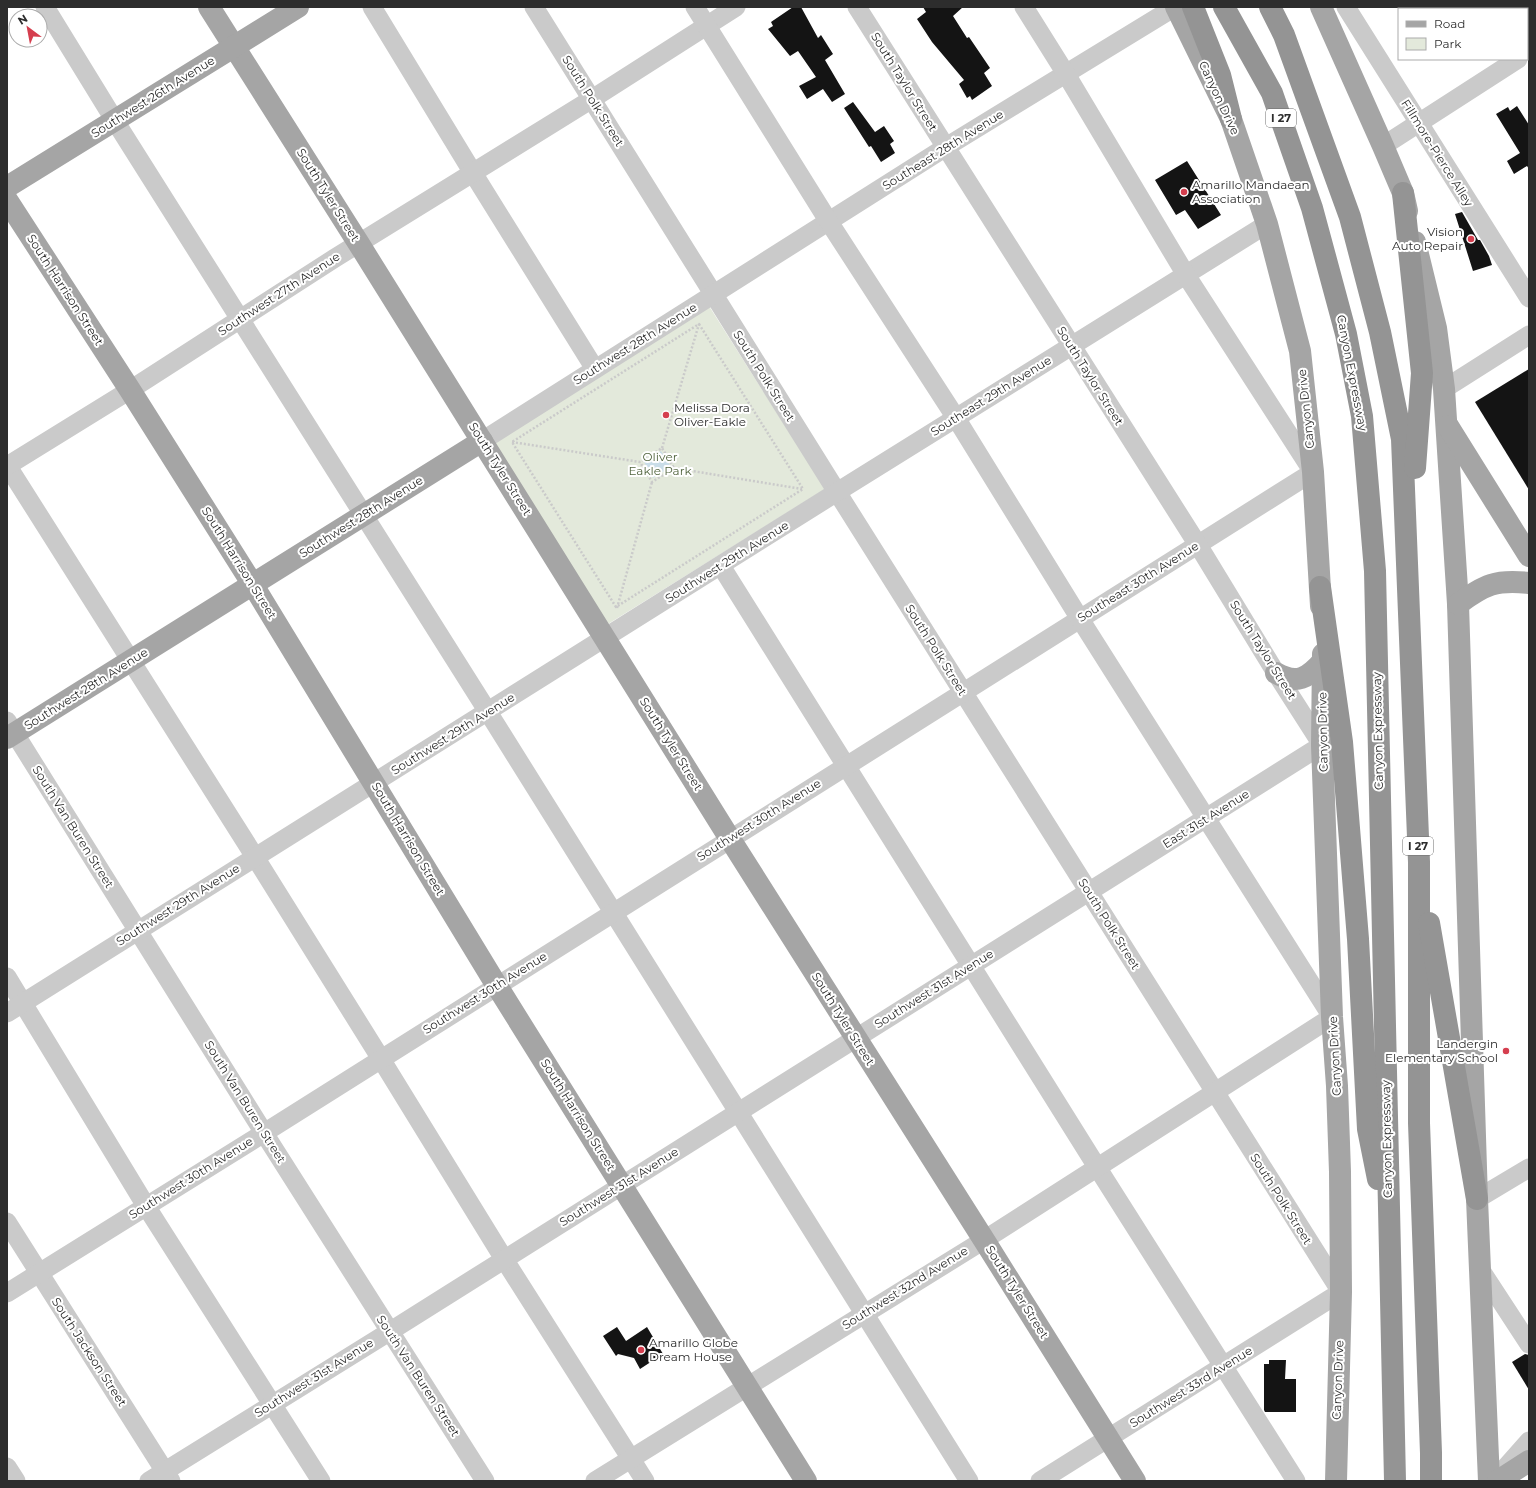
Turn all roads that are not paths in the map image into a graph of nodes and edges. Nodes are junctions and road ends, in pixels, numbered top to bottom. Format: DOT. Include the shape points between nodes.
graph roads {
  1 [pos="45,7"];
  2 [pos="209,7"];
  3 [pos="298,7"];
  4 [pos="372,7"];
  5 [pos="534,7"];
  6 [pos="695,7"];
  7 [pos="736,7"];
  8 [pos="857,7"];
  9 [pos="1024,7"];
  10 [pos="1175,7"];
  11 [pos="1193,7"];
  12 [pos="1224,7"];
  13 [pos="1270,7"];
  14 [pos="1321,7"];
  15 [pos="1346,7"];
  16 [pos="707,26"];
  17 [pos="234,47"];
  18 [pos="1516,60"];
  19 [pos="1066,74"];
  20 [pos="592,99"];
  21 [pos="1231,119"];
  22 [pos="115,121"];
  23 [pos="1418,124"];
  24 [pos="1383,146"];
  25 [pos="946,147"];
  26 [pos="473,173"];
  27 [pos="7,187"];
  28 [pos="1403,193"];
  29 [pos="7,200"];
  30 [pos="829,222"];
  31 [pos="1268,224"];
  32 [pos="359,244"];
  33 [pos="1186,274"];
  34 [pos="714,295"];
  35 [pos="1529,298"];
  36 [pos="240,319"];
  37 [pos="1529,335"];
  38 [pos="1071,346"];
  39 [pos="596,369"];
  40 [pos="1444,389"];
  41 [pos="130,390"];
  42 [pos="956,418"];
  43 [pos="1446,423"];
  44 [pos="482,441"];
  45 [pos="7,465"];
  46 [pos="1313,472"];
  47 [pos="837,492"];
  48 [pos="363,516"];
  49 [pos="1198,545"];
  50 [pos="1529,556"];
  51 [pos="1407,565"];
  52 [pos="721,566"];
  53 [pos="1529,583"];
  54 [pos="253,585"];
  55 [pos="1320,587"];
  56 [pos="1458,604"];
  57 [pos="1080,619"];
  58 [pos="605,638"];
  59 [pos="131,661"];
  60 [pos="1323,661"];
  61 [pos="1276,673"];
  62 [pos="963,692"];
  63 [pos="488,712"];
  64 [pos="10,731"];
  65 [pos="1322,745"];
  66 [pos="846,766"];
  67 [pos="374,783"];
  68 [pos="1206,819"];
  69 [pos="730,839"];
  70 [pos="255,857"];
  71 [pos="1419,862"];
  72 [pos="1090,892"];
  73 [pos="613,913"];
  74 [pos="137,930"];
  75 [pos="972,965"];
  76 [pos="7,977"];
  77 [pos="497,986"];
  78 [pos="23,1002"];
  79 [pos="7,1013"];
  80 [pos="1332,1017"];
  81 [pos="855,1038"];
  82 [pos="381,1059"];
  83 [pos="1213,1092"];
  84 [pos="739,1112"];
  85 [pos="264,1133"];
  86 [pos="1097,1167"];
  87 [pos="1529,1168"];
  88 [pos="621,1186"];
  89 [pos="1477,1199"];
  90 [pos="146,1206"];
  91 [pos="7,1222"];
  92 [pos="984,1240"];
  93 [pos="1390,1240"];
  94 [pos="504,1259"];
  95 [pos="1480,1269"];
  96 [pos="38,1273"];
  97 [pos="1341,1292"];
  98 [pos="7,1293"];
  99 [pos="864,1313"];
  100 [pos="389,1332"];
  101 [pos="1529,1344"];
  102 [pos="1224,1366"];
  103 [pos="747,1386"];
  104 [pos="273,1404"];
  105 [pos="1108,1439"];
  106 [pos="1529,1441"];
  107 [pos="631,1459"];
  108 [pos="1529,1461"];
  109 [pos="7,1467"];
  110 [pos="1529,1472"];
  111 [pos="168,1476"];
  112 [pos="16,1481"];
  113 [pos="149,1481"];
  114 [pos="321,1481"];
  115 [pos="485,1481"];
  116 [pos="595,1481"];
  117 [pos="645,1481"];
  118 [pos="806,1481"];
  119 [pos="969,1481"];
  120 [pos="1040,1481"];
  121 [pos="1134,1481"];
  122 [pos="1296,1481"];
  123 [pos="1336,1481"];
  124 [pos="1395,1481"];
  125 [pos="1431,1481"];
  126 [pos="1489,1481"];
  127 [pos="1494,1481"];
  128 [pos="1498,1481"];
  129 [pos="1505,1481"];
  1 -- 22 [label="street"];
  2 -- 17 [label="main road, South Tyler Street"];
  3 -- 17 [label="main road, Southwest 26th Avenue"];
  4 -- 26 [label="street"];
  5 -- 20 [label="street, South Polk Street"];
  6 -- 16 [label="street"];
  7 -- 16 [label="street, Southwest 27th Avenue"];
  8 -- 25 [label="street, South Taylor Street"];
  9 -- 19 [label="street"];
  10 -- 19 [label="street, Southeast 28th Avenue"];
  10 -- 21 [label="main road, Canyon Drive"];
  11 -- 21 [label="highway" via="1220,75"];
  12 -- 93 [label="highway, Canyon Expressway / I 27" via="1272,93 1309,201 1346,334 1362,416 1375,571"];
  13 -- 51 [label="highway, I 27" via="1284,35 1350,217 1380,332 1402,439"];
  14 -- 24 [label="main road"];
  15 -- 23 [label="street, Fillmore-Pierce Alley"];
  16 -- 20 [label="street, Southwest 27th Avenue"];
  16 -- 30 [label="street"];
  17 -- 22 [label="main road, Southwest 26th Avenue"];
  17 -- 32 [label="main road, South Tyler Street"];
  18 -- 23 [label="street"];
  19 -- 25 [label="street, Southeast 28th Avenue"];
  19 -- 33 [label="street"];
  20 -- 26 [label="street, Southwest 27th Avenue"];
  20 -- 34 [label="street, South Polk Street"];
  21 -- 31 [label="main road, Canyon Drive"];
  22 -- 27 [label="main road, Southwest 26th Avenue"];
  22 -- 36 [label="street"];
  23 -- 24 [label="street"];
  23 -- 35 [label="street, Fillmore-Pierce Alley"];
  24 -- 28 [label="main road"];
  25 -- 30 [label="street, Southeast 28th Avenue"];
  25 -- 38 [label="street, South Taylor Street"];
  26 -- 32 [label="street, Southwest 27th Avenue"];
  26 -- 39 [label="street"];
  28 -- 40 [label="main road" via="1436,328"];
  28 -- 51 [label="highway" via="1422,373"];
  29 -- 41 [label="main road, South Harrison Street"];
  30 -- 34 [label="street, Southeast 28th Avenue"];
  30 -- 42 [label="street"];
  31 -- 33 [label="street, Southeast 29th Avenue"];
  31 -- 46 [label="main road, Canyon Drive" via="1300,351"];
  32 -- 36 [label="street, Southwest 27th Avenue"];
  32 -- 44 [label="main road, South Tyler Street"];
  33 -- 38 [label="street, Southeast 29th Avenue"];
  33 -- 46 [label="street"];
  34 -- 39 [label="street, Southwest 28th Avenue"];
  34 -- 47 [label="street, South Polk Street"];
  36 -- 41 [label="street, Southwest 27th Avenue"];
  36 -- 48 [label="street"];
  37 -- 40 [label="street"];
  38 -- 42 [label="street, Southeast 29th Avenue"];
  38 -- 49 [label="street, South Taylor Street"];
  39 -- 44 [label="street, Southwest 28th Avenue"];
  40 -- 43 [label="main road"];
  41 -- 45 [label="street, Southwest 27th Avenue"];
  41 -- 54 [label="main road, South Harrison Street"];
  42 -- 47 [label="street, Southeast 29th Avenue"];
  42 -- 57 [label="street"];
  43 -- 50 [label="main road"];
  43 -- 56 [label="main road"];
  44 -- 48 [label="main road, Southwest 28th Avenue"];
  44 -- 58 [label="main road, South Tyler Street"];
  45 -- 59 [label="street"];
  46 -- 49 [label="street, Southeast 30th Avenue"];
  46 -- 55 [label="main road, Canyon Drive"];
  47 -- 52 [label="street, Southwest 29th Avenue"];
  47 -- 62 [label="street, South Polk Street"];
  48 -- 54 [label="main road, Southwest 28th Avenue"];
  48 -- 63 [label="street"];
  49 -- 57 [label="street, Southeast 30th Avenue"];
  49 -- 61 [label="street, South Taylor Street"];
  51 -- 71 [label="highway, I 27"];
  52 -- 58 [label="street, Southwest 29th Avenue"];
  52 -- 66 [label="street"];
  53 -- 56 [label="main road" via="1490,584"];
  54 -- 59 [label="main road, Southwest 28th Avenue"];
  54 -- 67 [label="main road, South Harrison Street"];
  55 -- 60 [label="main road, Canyon Drive"];
  55 -- 93 [label="highway" via="1342,742 1358,939 1368,1129"];
  56 -- 89 [label="main road"];
  57 -- 62 [label="street, Southeast 30th Avenue"];
  57 -- 68 [label="street"];
  58 -- 63 [label="street, Southwest 29th Avenue"];
  58 -- 69 [label="main road, South Tyler Street"];
  59 -- 64 [label="main road, Southwest 28th Avenue"];
  59 -- 70 [label="street"];
  60 -- 61 [label="main road" via="1307,677 1286,679"];
  60 -- 65 [label="main road, Canyon Drive"];
  61 -- 65 [label="street, South Taylor Street"];
  62 -- 66 [label="street, Southwest 30th Avenue"];
  62 -- 72 [label="street, South Polk Street"];
  63 -- 67 [label="street, Southwest 29th Avenue"];
  63 -- 73 [label="street"];
  64 -- 74 [label="street, South Van Buren Street"];
  65 -- 68 [label="street, East 31st Avenue"];
  65 -- 80 [label="main road, Canyon Drive"];
  66 -- 69 [label="street, Southwest 30th Avenue"];
  66 -- 75 [label="street"];
  67 -- 70 [label="street, Southwest 29th Avenue"];
  67 -- 77 [label="main road, South Harrison Street"];
  68 -- 72 [label="street, East 31st Avenue"];
  68 -- 80 [label="street"];
  69 -- 73 [label="street, Southwest 30th Avenue"];
  69 -- 81 [label="main road, South Tyler Street"];
  70 -- 74 [label="street, Southwest 29th Avenue"];
  70 -- 82 [label="street"];
  71 -- 89 [label="highway"];
  71 -- 125 [label="highway, I 27" via="1419,1123"];
  72 -- 75 [label="street, Southwest 31st Avenue"];
  72 -- 83 [label="street, South Polk Street"];
  73 -- 77 [label="street, Southwest 30th Avenue"];
  73 -- 84 [label="street"];
  74 -- 78 [label="street, Southwest 29th Avenue"];
  74 -- 85 [label="street, South Van Buren Street"];
  75 -- 81 [label="street, Southwest 31st Avenue"];
  75 -- 86 [label="street"];
  76 -- 78 [label="street"];
  77 -- 82 [label="street, Southwest 30th Avenue"];
  77 -- 88 [label="main road, South Harrison Street"];
  78 -- 79 [label="street, Southwest 29th Avenue"];
  78 -- 90 [label="street"];
  80 -- 83 [label="street, Southwest 32nd Avenue"];
  80 -- 97 [label="main road, Canyon Drive" via="1340,1164"];
  81 -- 84 [label="street, Southwest 31st Avenue"];
  81 -- 92 [label="main road, South Tyler Street"];
  82 -- 85 [label="street, Southwest 30th Avenue"];
  82 -- 94 [label="street"];
  83 -- 86 [label="street, Southwest 32nd Avenue"];
  83 -- 97 [label="street, South Polk Street"];
  84 -- 88 [label="street, Southwest 31st Avenue"];
  84 -- 99 [label="street"];
  85 -- 90 [label="street, Southwest 30th Avenue"];
  85 -- 100 [label="street, South Van Buren Street"];
  86 -- 92 [label="street, Southwest 32nd Avenue"];
  86 -- 102 [label="street"];
  87 -- 89 [label="street"];
  88 -- 94 [label="street, Southwest 31st Avenue"];
  88 -- 103 [label="main road, South Harrison Street"];
  89 -- 95 [label="main road"];
  90 -- 96 [label="street, Southwest 30th Avenue"];
  90 -- 104 [label="street"];
  91 -- 96 [label="street, South Jackson Street"];
  92 -- 99 [label="street, Southwest 32nd Avenue"];
  92 -- 105 [label="main road, South Tyler Street"];
  93 -- 124 [label="highway, Canyon Expressway / I 27"];
  94 -- 100 [label="street, Southwest 31st Avenue"];
  94 -- 107 [label="street"];
  95 -- 101 [label="street"];
  95 -- 126 [label="main road"];
  96 -- 98 [label="street, Southwest 30th Avenue"];
  96 -- 111 [label="street, South Jackson Street"];
  97 -- 102 [label="street, Southwest 33rd Avenue"];
  97 -- 123 [label="main road, Canyon Drive"];
  99 -- 103 [label="street, Southwest 32nd Avenue"];
  99 -- 119 [label="street"];
  100 -- 104 [label="street, Southwest 31st Avenue"];
  100 -- 115 [label="street, South Van Buren Street"];
  102 -- 105 [label="street, Southwest 33rd Avenue"];
  102 -- 122 [label="street"];
  103 -- 107 [label="street, Southwest 32nd Avenue"];
  103 -- 118 [label="main road, South Harrison Street"];
  104 -- 111 [label="street, Southwest 31st Avenue"];
  104 -- 114 [label="street"];
  105 -- 120 [label="street, Southwest 33rd Avenue"];
  105 -- 121 [label="main road, South Tyler Street"];
  106 -- 127 [label="street"];
  107 -- 116 [label="street, Southwest 32nd Avenue"];
  107 -- 117 [label="street"];
  108 -- 128 [label="main road"];
  109 -- 112 [label="street"];
  110 -- 129 [label="street"];
  111 -- 113 [label="street, Southwest 31st Avenue"];
}
